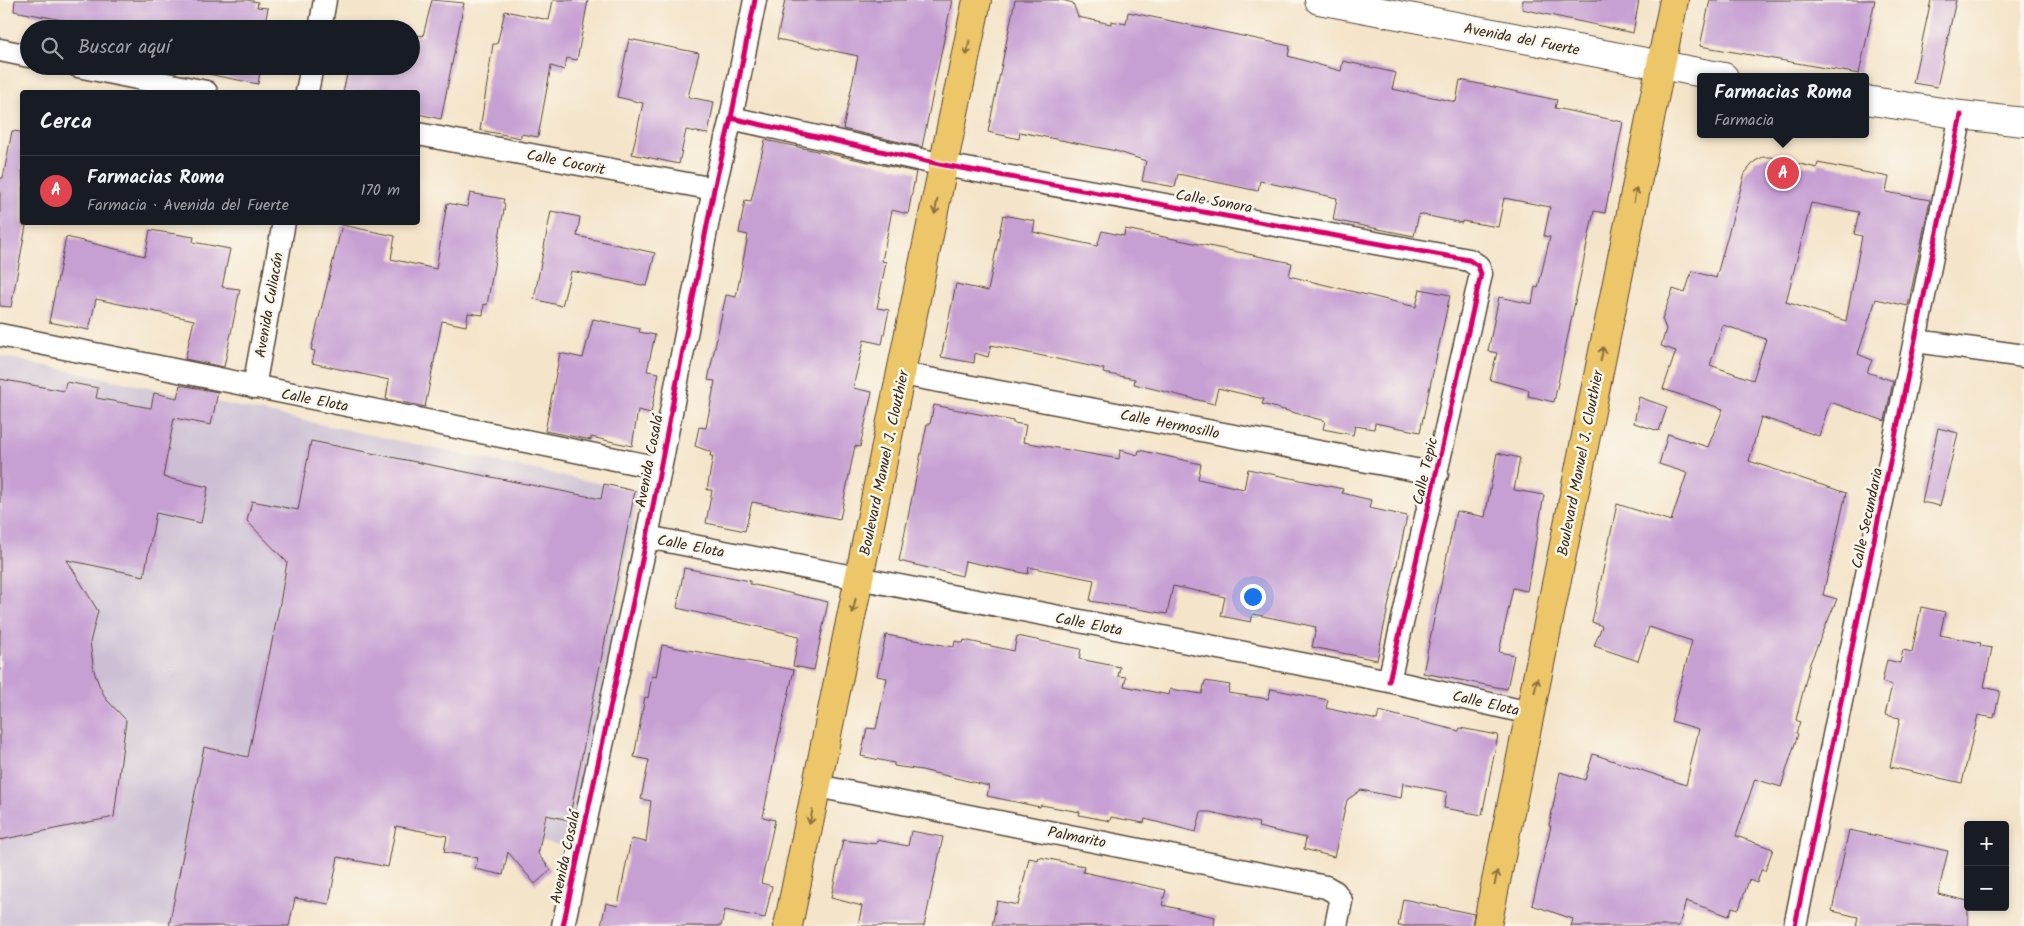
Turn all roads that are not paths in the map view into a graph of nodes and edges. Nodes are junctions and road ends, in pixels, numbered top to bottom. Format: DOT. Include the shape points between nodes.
graph roads {
  1 [pos="325,0"];
  2 [pos="755,0"];
  3 [pos="977,0"];
  4 [pos="1319,0"];
  5 [pos="1674,0"];
  6 [pos="322,20"];
  7 [pos="0,50"];
  8 [pos="20,54"];
  9 [pos="1661,66"];
  10 [pos="1701,73"];
  11 [pos="122,75"];
  12 [pos="310,75"];
  13 [pos="196,90"];
  14 [pos="307,90"];
  15 [pos="1869,100"];
  16 [pos="1961,115"];
  17 [pos="731,118"];
  18 [pos="2024,122"];
  19 [pos="420,134"];
  20 [pos="944,165"];
  21 [pos="714,190"];
  22 [pos="283,225"];
  23 [pos="1478,266"];
  24 [pos="0,335"];
  25 [pos="1916,341"];
  26 [pos="2024,356"];
  27 [pos="902,374"];
  28 [pos="254,387"];
  29 [pos="660,468"];
  30 [pos="1437,474"];
  31 [pos="647,537"];
  32 [pos="859,580"];
  33 [pos="1389,681"];
  34 [pos="1530,713"];
  35 [pos="817,786"];
  36 [pos="563,926"];
  37 [pos="788,926"];
  38 [pos="1336,926"];
  39 [pos="1487,926"];
  40 [pos="1795,926"];
  1 -- 6 [label="street"];
  2 -- 17 [label="street, Avenida Cosalá"];
  3 -- 20 [label="main road, Boulevard Manuel J. Clouthier, one-way"];
  4 -- 9 [label="street, Avenida del Fuerte"];
  5 -- 9 [label="main road, Boulevard Manuel J. Clouthier"];
  7 -- 8 [label="street"];
  9 -- 10 [label="street, Avenida del Fuerte"];
  34 -- 9 [label="main road, Boulevard Manuel J. Clouthier, one-way"];
  11 -- 13 [label="street"];
  12 -- 14 [label="street"];
  15 -- 16 [label="street"];
  16 -- 18 [label="street"];
  16 -- 25 [label="street, Calle Secundaria"];
  17 -- 20 [label="street, Calle Sonora"];
  17 -- 21 [label="street, Avenida Cosalá"];
  19 -- 21 [label="street, Calle Cocorit"];
  20 -- 23 [label="street, Calle Sonora" via="1469,260"];
  20 -- 27 [label="main road, Boulevard Manuel J. Clouthier, one-way"];
  21 -- 29 [label="street, Avenida Cosalá"];
  22 -- 28 [label="street, Avenida Culiacán"];
  23 -- 30 [label="street, Calle Tepic" via="1481,274"];
  24 -- 28 [label="street, Calle Elota"];
  25 -- 26 [label="street"];
  25 -- 40 [label="street, Calle Secundaria"];
  27 -- 30 [label="street, Calle Hermosillo"];
  27 -- 32 [label="main road, Boulevard Manuel J. Clouthier"];
  28 -- 29 [label="street, Calle Elota"];
  29 -- 31 [label="street, Avenida Cosalá"];
  30 -- 33 [label="street, Calle Tepic"];
  31 -- 32 [label="street, Calle Elota"];
  31 -- 36 [label="street, Avenida Cosalá"];
  32 -- 33 [label="street, Calle Elota"];
  32 -- 35 [label="main road, Boulevard Manuel J. Clouthier, one-way"];
  33 -- 34 [label="street, Calle Elota"];
  39 -- 34 [label="main road, Boulevard Manuel J. Clouthier, one-way"];
  35 -- 37 [label="main road, Boulevard Manuel J. Clouthier, one-way"];
  35 -- 38 [label="street, Palmarito" via="1326,886 1341,901"];
}
